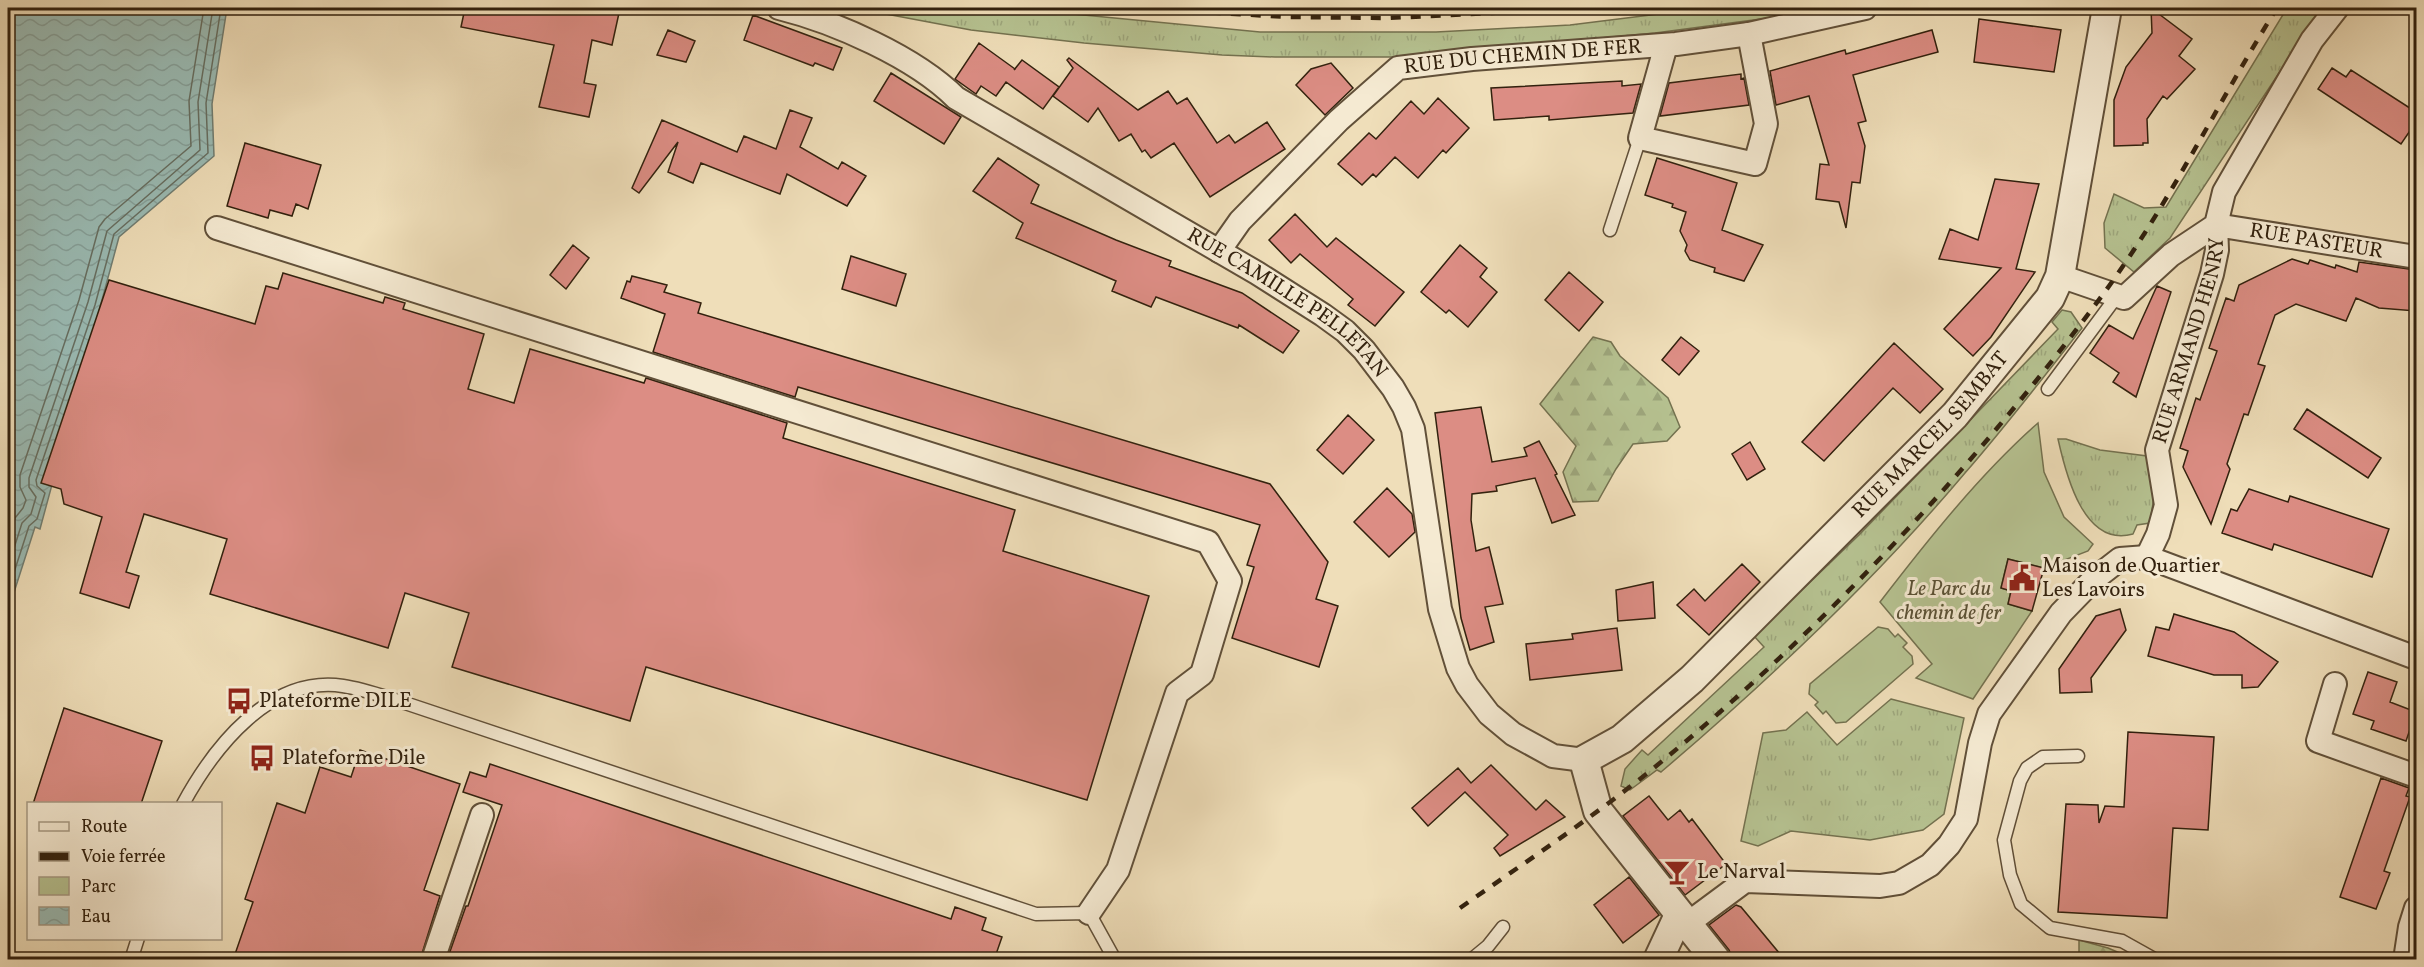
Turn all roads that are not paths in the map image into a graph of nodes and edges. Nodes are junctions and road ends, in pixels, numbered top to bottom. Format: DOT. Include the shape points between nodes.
graph roads {
  1 [pos="779,8"];
  2 [pos="1864,8"];
  3 [pos="2107,8"];
  4 [pos="2337,8"];
  5 [pos="1749,34"];
  6 [pos="1666,45"];
  7 [pos="1640,138"];
  8 [pos="2216,225"];
  9 [pos="217,228"];
  10 [pos="1610,230"];
  11 [pos="1219,251"];
  12 [pos="2416,257"];
  13 [pos="2060,276"];
  14 [pos="2117,296"];
  15 [pos="2048,389"];
  16 [pos="2147,557"];
  17 [pos="2416,658"];
  18 [pos="2335,684"];
  19 [pos="2078,756"];
  20 [pos="1584,760"];
  21 [pos="2416,776"];
  22 [pos="184,802"];
  23 [pos="482,815"];
  24 [pos="2416,908"];
  25 [pos="1089,913"];
  26 [pos="1683,919"];
  27 [pos="1503,927"];
  28 [pos="138,940"];
  29 [pos="131,960"];
  30 [pos="433,960"];
  31 [pos="1115,960"];
  32 [pos="1471,960"];
  33 [pos="1658,960"];
  34 [pos="1716,960"];
  35 [pos="2156,960"];
  36 [pos="2405,960"];
  1 -- 11 [label="street, RUE CAMILLE PELLETAN" via="870,41 940,82 956,98"];
  2 -- 5 [label="street, RUE DU CHEMIN DE FER"];
  3 -- 13 [label="street, RUE MARCEL SEMBAT"];
  4 -- 8 [label="street, RUE ARMAND HENRY" via="2312,40 2223,192"];
  5 -- 6 [label="street, RUE DU CHEMIN DE FER"];
  5 -- 7 [label="street" via="1766,124 1755,164"];
  6 -- 7 [label="street"];
  6 -- 11 [label="street, RUE DU CHEMIN DE FER" via="1472,58 1398,68 1323,136 1240,221"];
  7 -- 10 [label="lane"];
  8 -- 12 [label="street, RUE PASTEUR"];
  8 -- 14 [label="street" via="2171,255 2124,298"];
  8 -- 16 [label="street, RUE ARMAND HENRY" via="2217,250 2212,274 2157,450 2166,505"];
  9 -- 25 [label="street" via="1208,543 1230,581 1202,674 1177,693 1118,870"];
  11 -- 20 [label="street, RUE CAMILLE PELLETAN" via="1345,331 1393,388 1413,429 1440,609 1458,668 1489,714 1513,734 1553,756"];
  13 -- 14 [label="street"];
  13 -- 20 [label="street, RUE MARCEL SEMBAT" via="2050,298 1955,416 1692,679 1622,738"];
  14 -- 15 [label="lane"];
  16 -- 17 [label="street"];
  16 -- 26 [label="street" via="2120,560 2093,580 2061,613 1989,714 1966,819 1930,865 1899,883 1880,886 1745,881"];
  18 -- 21 [label="street" via="2318,741"];
  19 -- 35 [label="lane" via="2043,757 2027,768 2024,775 2004,840 2010,875 2021,904 2050,928 2122,941"];
  20 -- 26 [label="street" via="1598,811"];
  22 -- 25 [label="lane" via="195,781 228,739 265,704 305,687 341,686 405,703 1036,914"];
  23 -- 30 [label="street"];
  24 -- 36 [label="street"];
  25 -- 31 [label="lane"];
  26 -- 33 [label="street"];
  26 -- 34 [label="street"];
  27 -- 32 [label="lane"];
  28 -- 29 [label="lane"];
}
